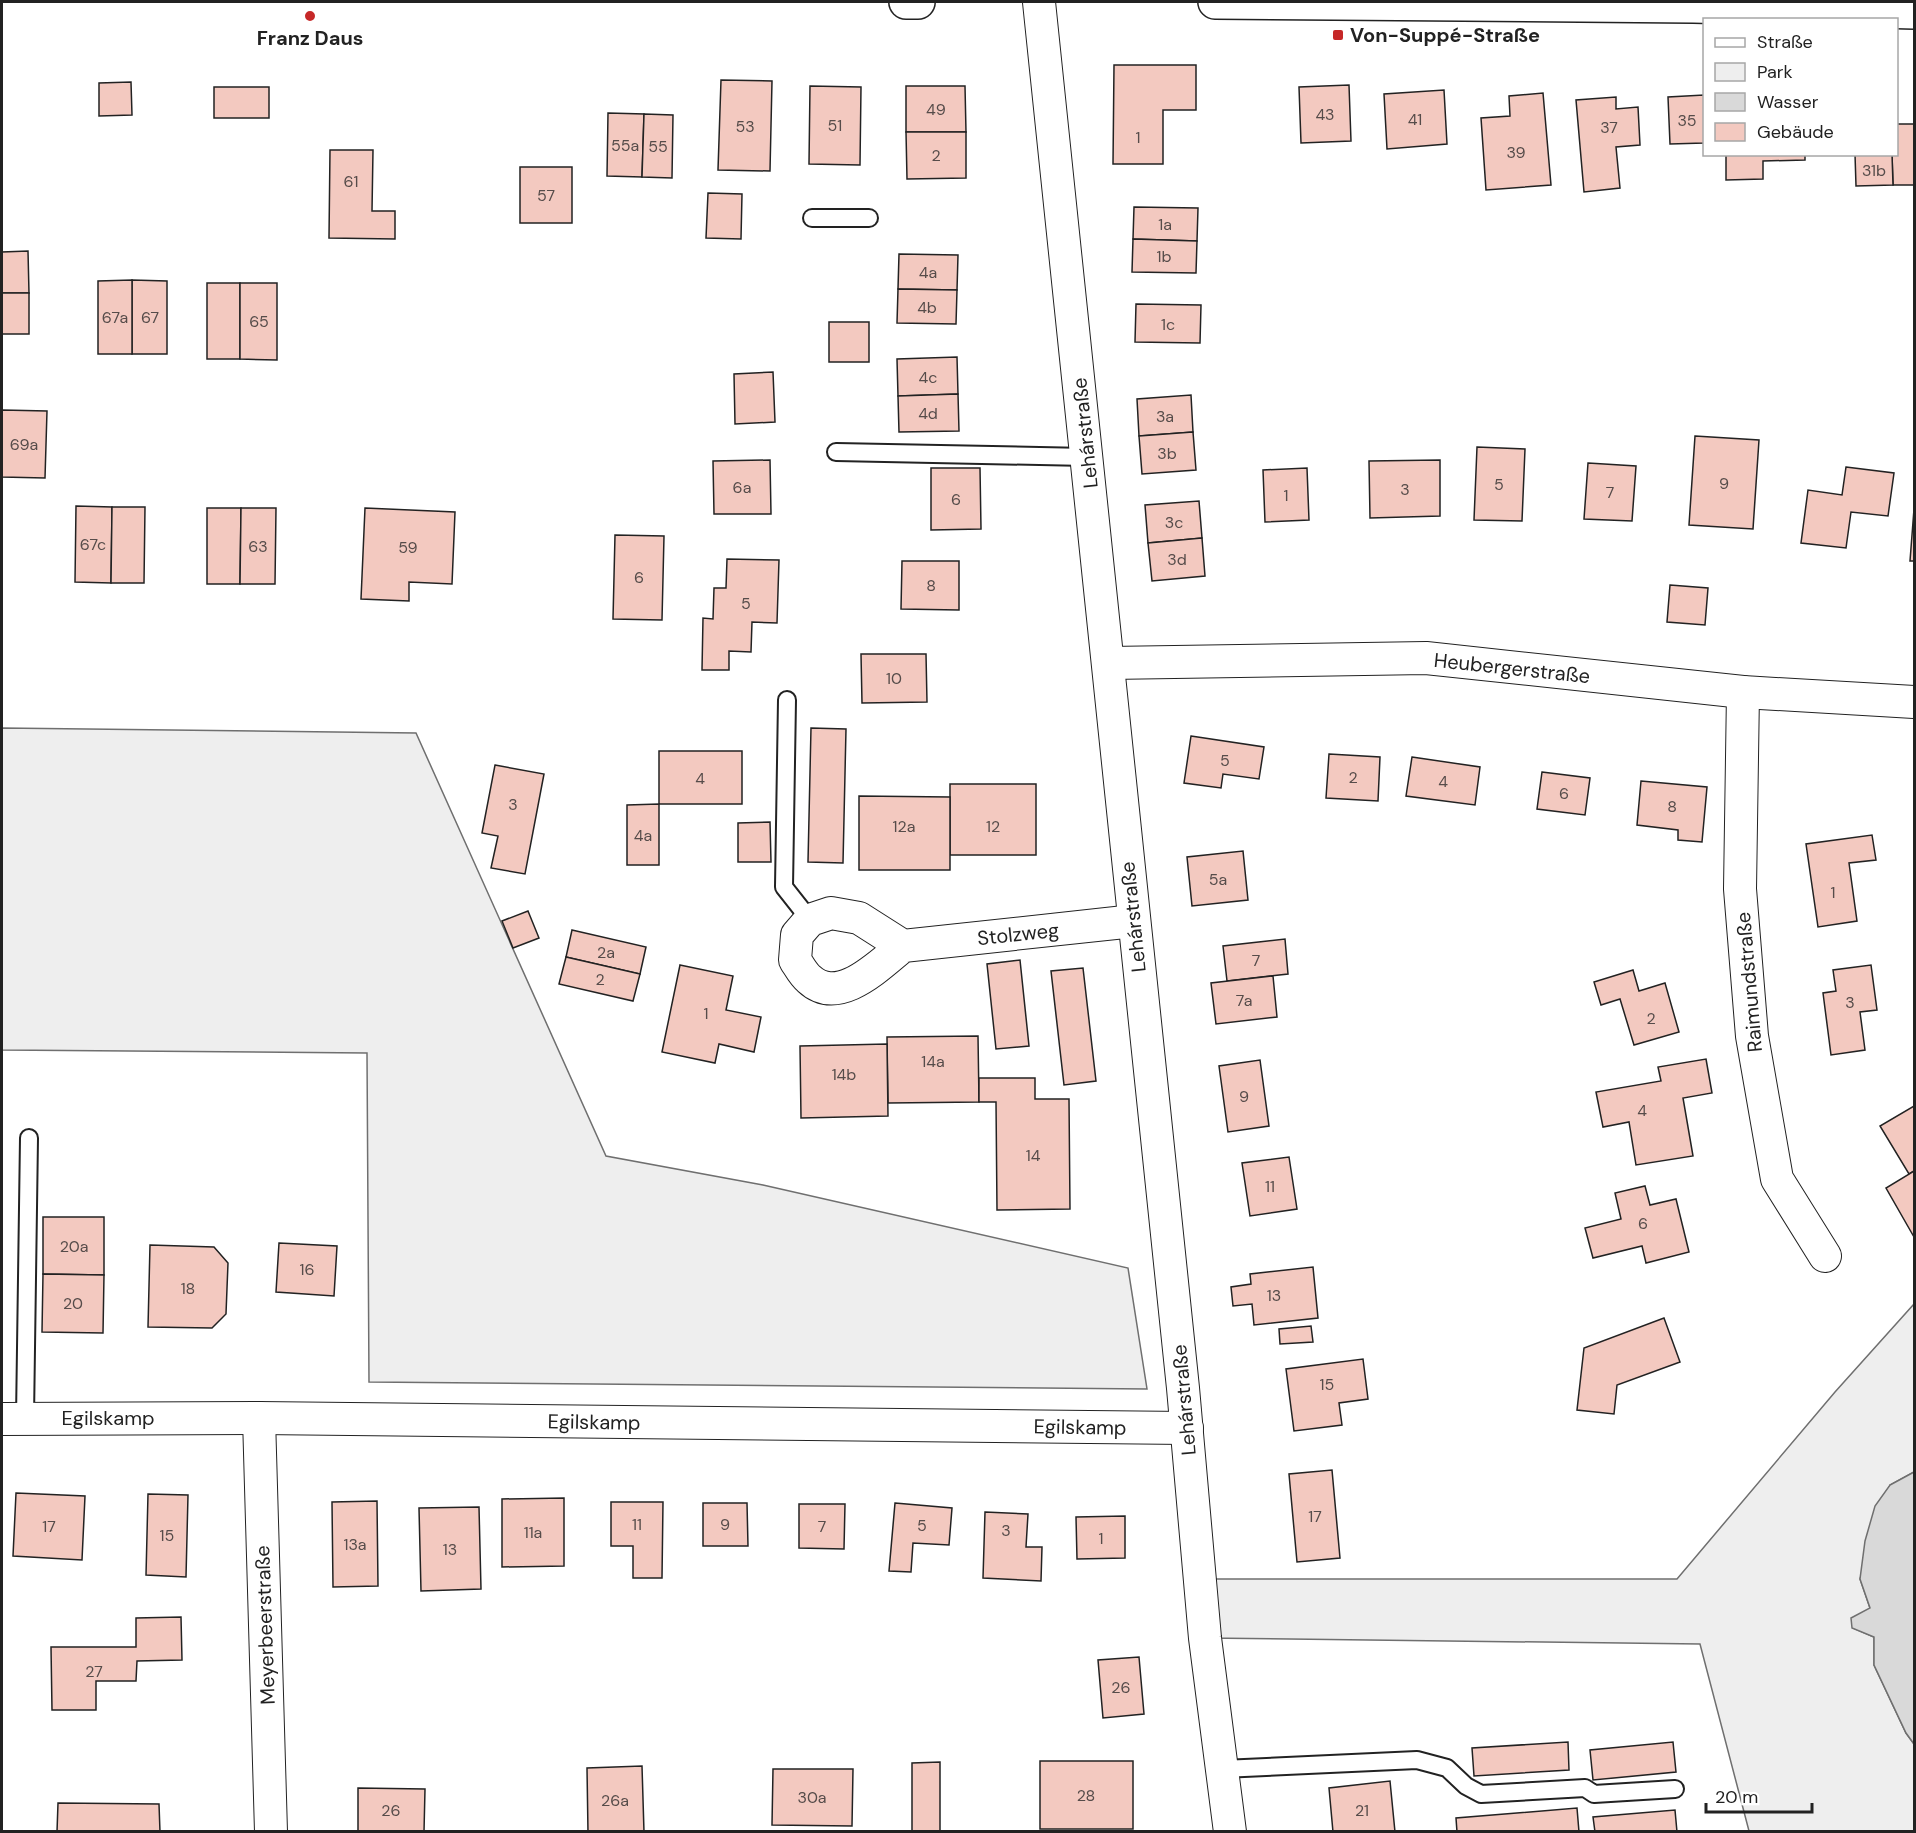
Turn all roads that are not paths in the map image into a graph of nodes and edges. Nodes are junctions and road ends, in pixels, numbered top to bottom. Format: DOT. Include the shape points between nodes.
graph roads {
  1 [pos="906,2"];
  2 [pos="918,2"];
  3 [pos="1039,2"];
  4 [pos="1215,2"];
  5 [pos="1693,4"];
  6 [pos="1914,12"];
  7 [pos="812,218"];
  8 [pos="869,218"];
  9 [pos="836,452"];
  10 [pos="1087,457"];
  11 [pos="1109,663"];
  12 [pos="1743,692"];
  13 [pos="787,699"];
  14 [pos="1914,702"];
  15 [pos="810,920"];
  16 [pos="1134,921"];
  17 [pos="903,946"];
  18 [pos="29,1138"];
  19 [pos="1825,1256"];
  20 [pos="259,1418"];
  21 [pos="13,1419"];
  22 [pos="1186,1428"];
  23 [pos="1222,1769"];
  24 [pos="1675,1789"];
  25 [pos="271,1832"];
  26 [pos="1230,1832"];
  1 -- 2 [label="street"];
  3 -- 10 [label="street, Lehárstraße"];
  4 -- 5 [label="street"];
  5 -- 6 [label="street"];
  7 -- 8 [label="lane"];
  9 -- 10 [label="lane"];
  10 -- 11 [label="street, Lehárstraße"];
  11 -- 12 [label="street, Heubergerstraße" via="1426,658"];
  11 -- 16 [label="street, Lehárstraße"];
  12 -- 14 [label="street, Heubergerstraße"];
  12 -- 19 [label="street, Raimundstraße" via="1740,889 1752,1036 1777,1179"];
  13 -- 15 [label="lane" via="784,887"];
  15 -- 17 [label="street" via="831,913 859,918"];
  15 -- 17 [label="street" via="797,935 795,960 809,980 826,989 843,988"];
  16 -- 17 [label="street, Stolzweg"];
  16 -- 22 [label="street, Lehárstraße"];
  18 -- 21 [label="lane"];
  20 -- 21 [label="street, Egilskamp"];
  20 -- 22 [label="street, Egilskamp"];
  20 -- 25 [label="street, Meyerbeerstraße"];
  22 -- 23 [label="street, Lehárstraße" via="1205,1638"];
  23 -- 24 [label="lane" via="1417,1760 1447,1768 1481,1794 1585,1788 1594,1794"];
  23 -- 26 [label="street, Lehárstraße"];
}
